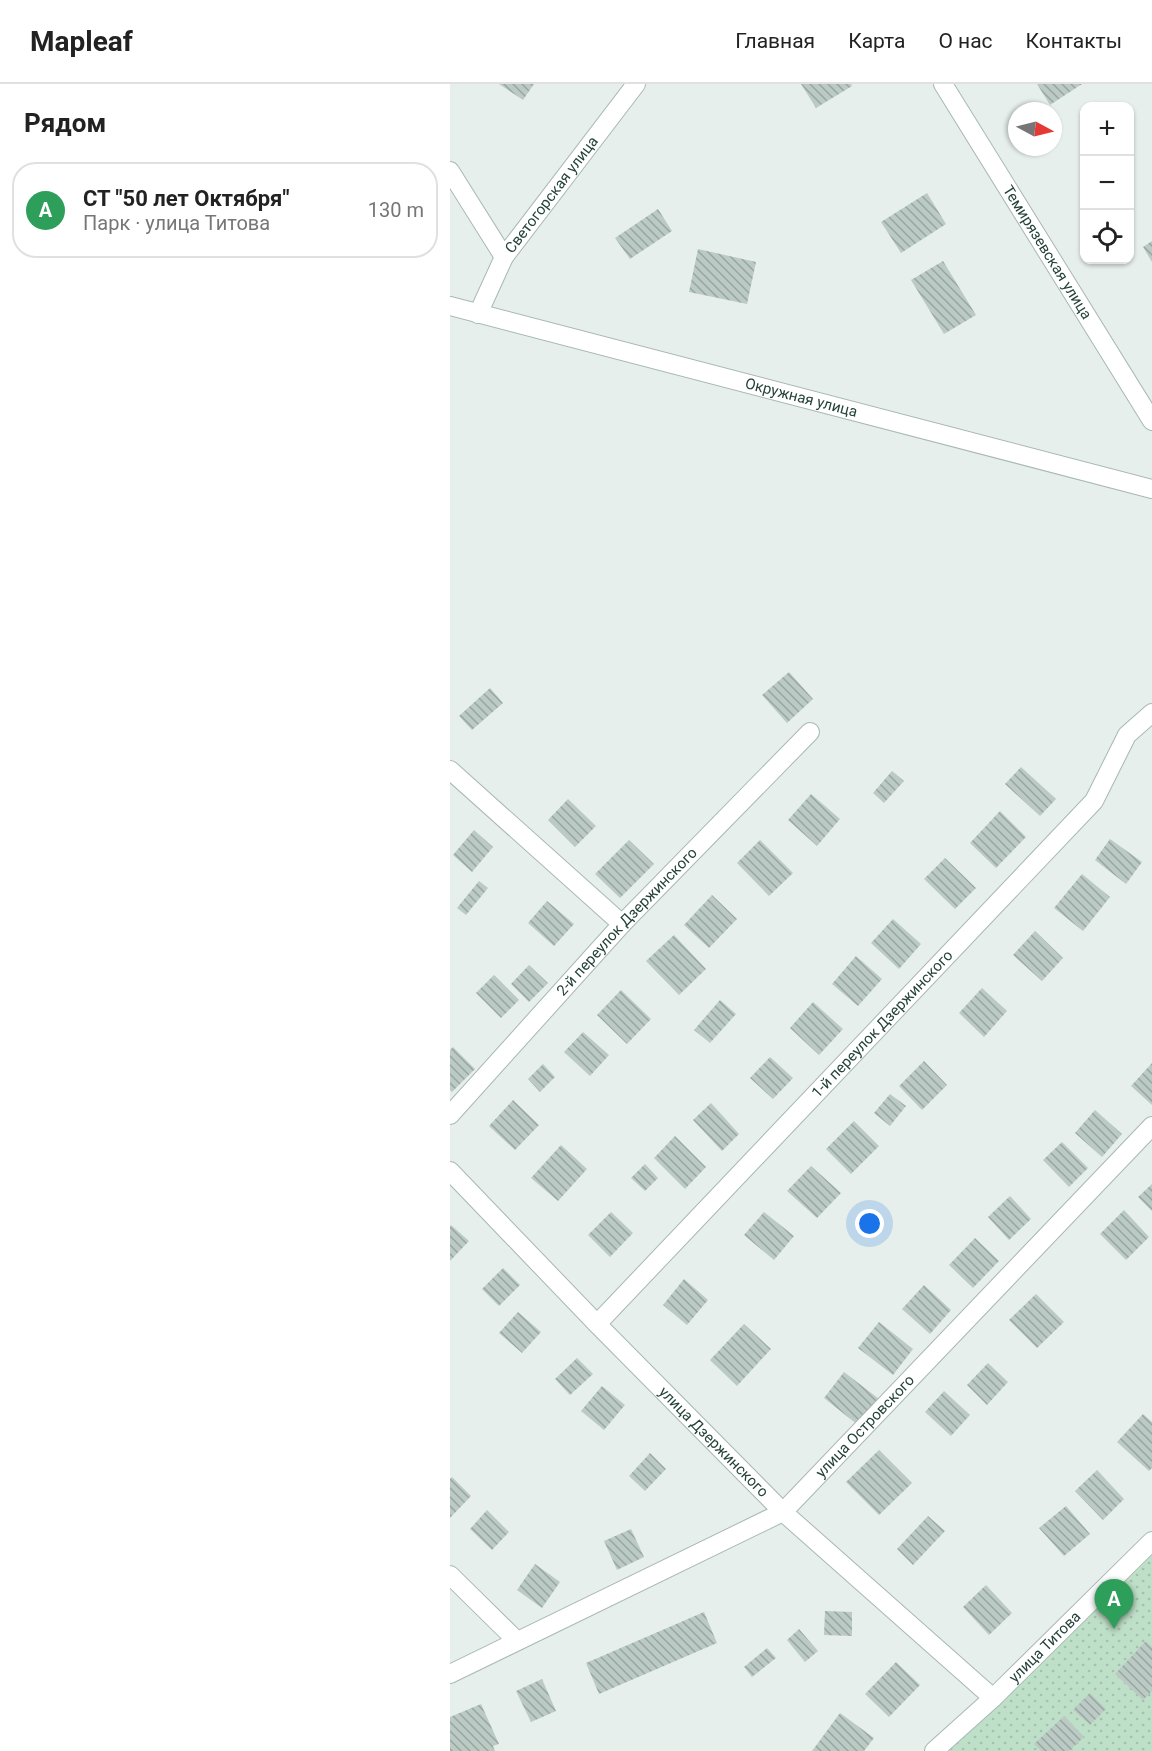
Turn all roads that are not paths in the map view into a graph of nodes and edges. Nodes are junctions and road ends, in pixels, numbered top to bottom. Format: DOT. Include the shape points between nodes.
graph roads {
  1 [pos="636,84"];
  2 [pos="943,84"];
  3 [pos="450,171"];
  4 [pos="504,257"];
  5 [pos="450,306"];
  6 [pos="478,314"];
  7 [pos="1152,421"];
  8 [pos="1152,489"];
  9 [pos="1152,713"];
  10 [pos="810,732"];
  11 [pos="450,770"];
  12 [pos="622,924"];
  13 [pos="450,1115"];
  14 [pos="1152,1126"];
  15 [pos="450,1171"];
  16 [pos="597,1324"];
  17 [pos="783,1512"];
  18 [pos="1152,1541"];
  19 [pos="450,1575"];
  20 [pos="516,1640"];
  21 [pos="450,1674"];
  22 [pos="993,1698"];
  23 [pos="934,1751"];
  1 -- 4 [label="street, Светогорская улица"];
  2 -- 7 [label="street, Темирязевская улица"];
  3 -- 4 [label="street"];
  4 -- 6 [label="street, Светогорская улица"];
  5 -- 6 [label="street, Окружная улица"];
  6 -- 8 [label="street, Окружная улица"];
  9 -- 16 [label="street, 1-й переулок Дзержинского" via="1127,735 1094,801"];
  10 -- 12 [label="street, 2-й переулок Дзержинского"];
  11 -- 12 [label="street"];
  12 -- 13 [label="street, 2-й переулок Дзержинского"];
  14 -- 17 [label="street, улица Островского"];
  15 -- 16 [label="street, улица Дзержинского"];
  16 -- 17 [label="street, улица Дзержинского"];
  17 -- 20 [label="street, улица Островского"];
  17 -- 22 [label="street, улица Дзержинского"];
  18 -- 22 [label="street, улица Титова"];
  19 -- 20 [label="street"];
  20 -- 21 [label="street, улица Островского"];
  22 -- 23 [label="street, улица Титова"];
}
